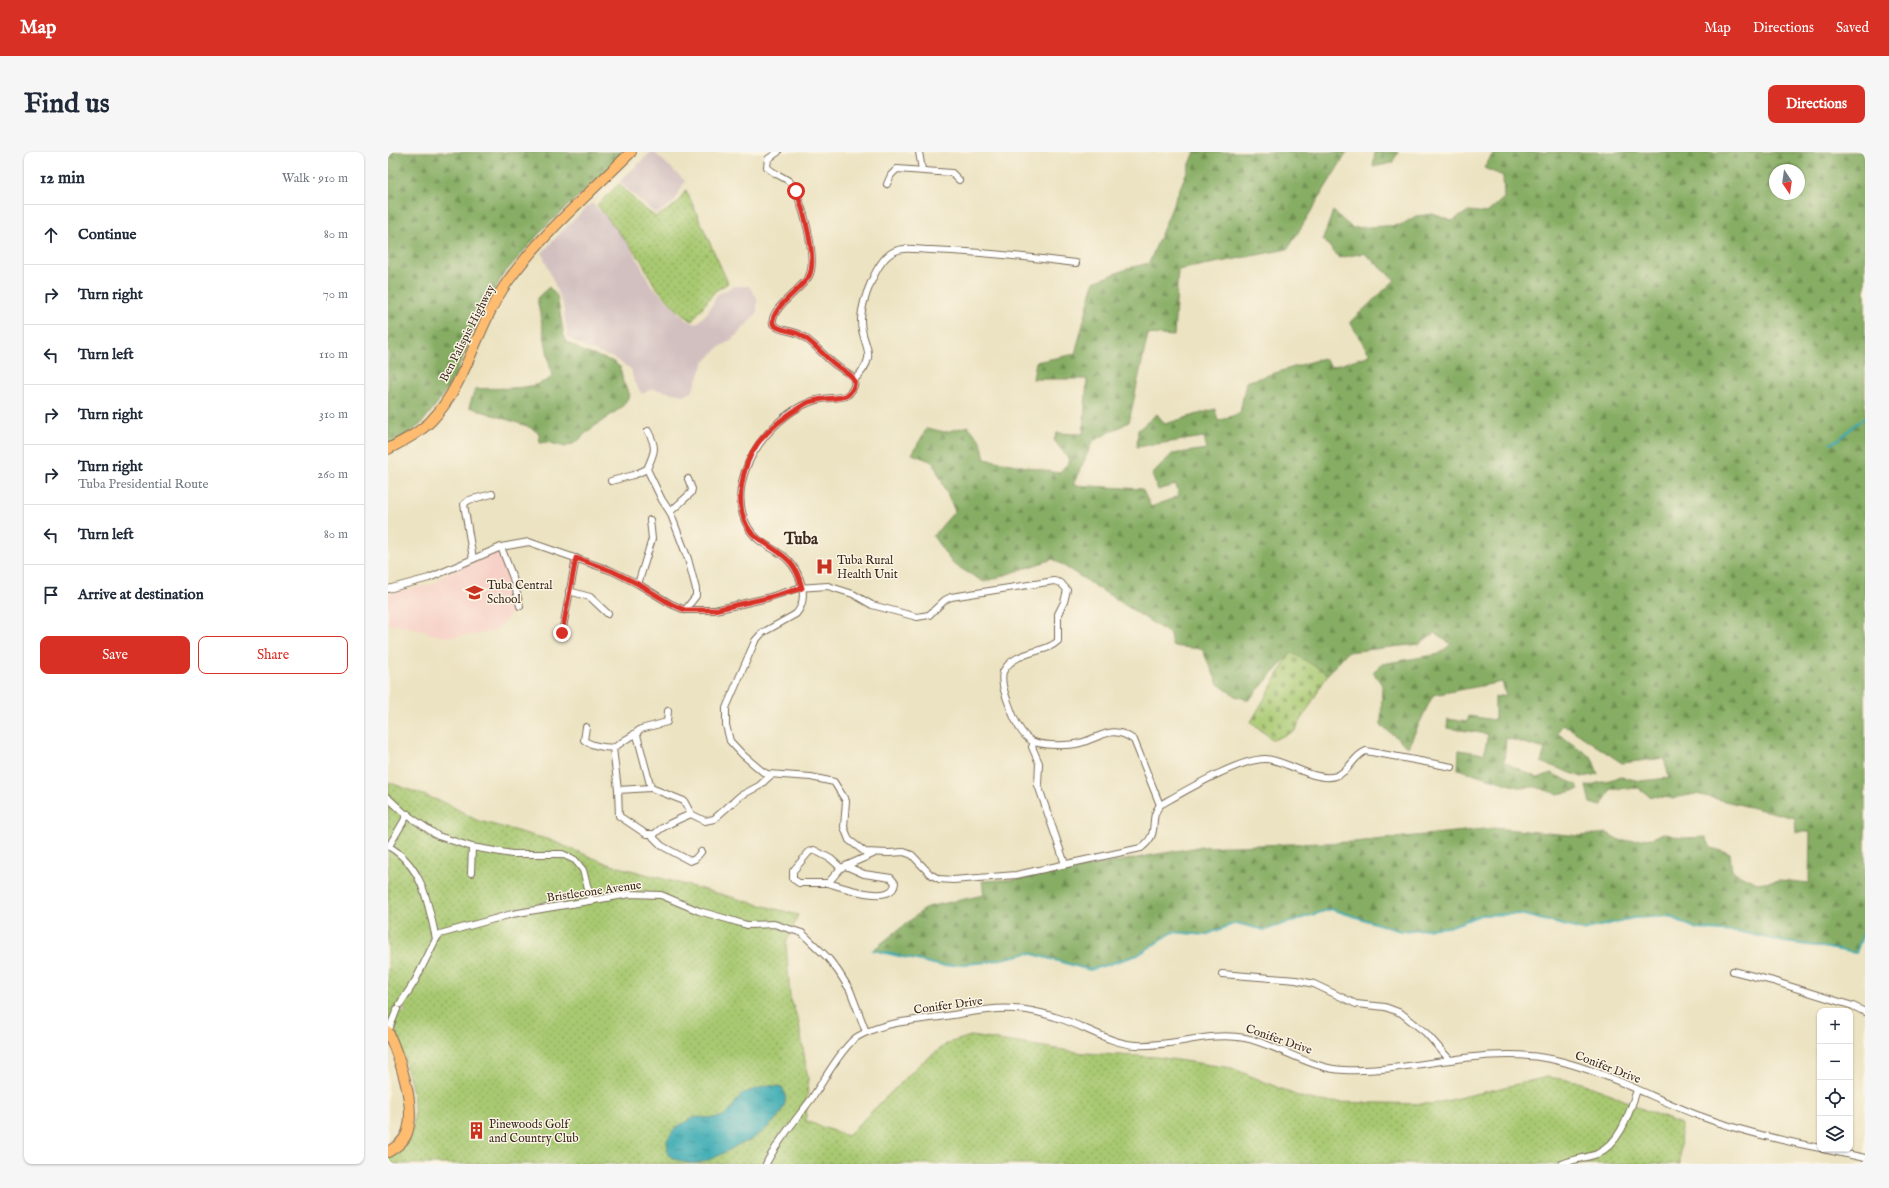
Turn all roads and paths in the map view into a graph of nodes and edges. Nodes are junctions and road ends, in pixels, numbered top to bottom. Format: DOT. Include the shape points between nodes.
graph roads {
  1 [pos="631,152"];
  2 [pos="778,152"];
  3 [pos="919,152"];
  4 [pos="922,170"];
  5 [pos="959,180"];
  6 [pos="887,184"];
  7 [pos="1076,263"];
  8 [pos="854,380"];
  9 [pos="648,431"];
  10 [pos="388,449"];
  11 [pos="647,469"];
  12 [pos="688,479"];
  13 [pos="611,481"];
  14 [pos="492,494"];
  15 [pos="670,512"];
  16 [pos="650,520"];
  17 [pos="501,547"];
  18 [pos="576,558"];
  19 [pos="473,559"];
  20 [pos="638,584"];
  21 [pos="802,588"];
  22 [pos="388,589"];
  23 [pos="569,591"];
  24 [pos="520,606"];
  25 [pos="685,610"];
  26 [pos="608,614"];
  27 [pos="562,633"];
  28 [pos="668,711"];
  29 [pos="586,727"];
  30 [pos="633,735"];
  31 [pos="1034,742"];
  32 [pos="613,748"];
  33 [pos="1452,767"];
  34 [pos="771,775"];
  35 [pos="651,788"];
  36 [pos="618,790"];
  37 [pos="388,798"];
  38 [pos="1160,805"];
  39 [pos="408,814"];
  40 [pos="691,814"];
  41 [pos="654,834"];
  42 [pos="389,846"];
  43 [pos="472,847"];
  44 [pos="701,852"];
  45 [pos="874,853"];
  46 [pos="1065,864"];
  47 [pos="843,867"];
  48 [pos="471,873"];
  49 [pos="828,883"];
  50 [pos="591,900"];
  51 [pos="436,939"];
  52 [pos="1733,971"];
  53 [pos="1222,974"];
  54 [pos="1865,1012"];
  55 [pos="388,1032"];
  56 [pos="866,1032"];
  57 [pos="1449,1059"];
  58 [pos="1637,1090"];
  59 [pos="1817,1148"];
  60 [pos="388,1152"];
  61 [pos="1836,1152"];
  62 [pos="1865,1158"];
  63 [pos="766,1164"];
  64 [pos="1562,1164"];
  1 -- 10 [label="main road, Ben Palispis Highway" via="543,239 517,269 489,312 456,384 439,411 420,430"];
  2 -- 8 [label="street" via="768,158 767,167 785,178 796,191 805,216 812,268 805,282 774,315 773,324 804,337"];
  3 -- 4 [label="street"];
  4 -- 5 [label="street" via="952,173"];
  4 -- 6 [label="street" via="897,169"];
  7 -- 8 [label="street" via="960,251 904,249 893,252 876,269 872,281 861,320 869,356 863,370"];
  8 -- 21 [label="street" via="853,390 846,396 816,400 790,414 758,444 746,470 741,501 747,526 756,537 794,565"];
  9 -- 11 [label="street" via="655,447"];
  11 -- 13 [label="street"];
  11 -- 15 [label="street"];
  12 -- 15 [label="street" via="691,493"];
  14 -- 19 [label="street" via="469,500 464,504"];
  15 -- 25 [label="street" via="688,559 696,589 696,596"];
  16 -- 20 [label="street" via="652,539"];
  17 -- 18 [label="street" via="529,542"];
  17 -- 19 [label="street"];
  17 -- 24 [label="street"];
  18 -- 20 [label="street"];
  18 -- 23 [label="street"];
  19 -- 22 [label="street" via="429,578"];
  20 -- 25 [label="street" via="658,598"];
  21 -- 25 [label="street" via="726,608"];
  21 -- 31 [label="street" via="834,587 872,605 917,618 929,615 951,597 1042,582 1061,583 1067,590 1058,614 1058,640 1050,646 1032,651 1010,662 1002,676 1014,719 1020,729"];
  21 -- 34 [label="street" via="802,603 796,614 762,633 755,640 726,708 726,725 730,741 763,772"];
  23 -- 26 [label="street" via="590,597"];
  23 -- 27 [label="street"];
  28 -- 30 [label="street" via="667,722 641,729"];
  29 -- 32 [label="street" via="584,736 587,743"];
  30 -- 32 [label="street"];
  30 -- 35 [label="street" via="638,736"];
  31 -- 38 [label="street" via="1070,745 1085,742 1102,733 1123,732 1134,740"];
  31 -- 46 [label="street" via="1032,747 1039,763 1038,785"];
  32 -- 36 [label="street"];
  33 -- 38 [label="street" via="1366,751 1359,754 1339,775 1330,777 1266,759 1227,770"];
  34 -- 40 [label="street" via="759,786 742,794 711,820 705,821"];
  34 -- 45 [label="street" via="811,777 834,782 846,801 846,834 857,847 865,852"];
  35 -- 36 [label="street"];
  35 -- 40 [label="street" via="684,801"];
  36 -- 41 [label="street" via="619,816 646,834"];
  37 -- 39 [label="street"];
  38 -- 46 [label="street" via="1155,811 1155,828 1150,841 1141,848"];
  39 -- 42 [label="street"];
  39 -- 43 [label="street" via="438,836"];
  40 -- 41 [label="street"];
  41 -- 44 [label="street" via="654,840 690,861"];
  42 -- 51 [label="street" via="410,865 418,877 426,895"];
  43 -- 48 [label="street"];
  43 -- 50 [label="street" via="512,854 562,854 575,860 583,870"];
  45 -- 46 [label="street" via="904,852 912,855 930,874 944,880 1016,875"];
  45 -- 47 [label="street"];
  47 -- 49 [label="street"];
  47 -- 49 [label="street" via="814,850 809,852 793,871 793,878 799,883"];
  47 -- 49 [label="street" via="864,874 890,878 895,883 895,888 883,895 854,891"];
  50 -- 51 [label="street, Bristlecone Avenue" via="512,914 440,934"];
  50 -- 56 [label="street, Bristlecone Avenue" via="630,894 661,895 699,911 747,925 774,924 802,933 838,971 850,990"];
  51 -- 55 [label="street"];
  52 -- 54 [label="street" via="1773,981"];
  53 -- 57 [label="street" via="1296,980 1314,984 1356,1004 1385,1007 1401,1013 1426,1033"];
  55 -- 60 [label="main road" via="400,1060 410,1109 408,1133"];
  56 -- 57 [label="street, Conifer Drive" via="899,1022 1014,1008 1055,1017 1116,1041 1134,1045 1225,1035 1257,1041 1340,1070 1391,1068"];
  56 -- 63 [label="street, Conifer Drive" via="843,1052"];
  57 -- 58 [label="street, Conifer Drive" via="1493,1056 1551,1059 1580,1067"];
  58 -- 59 [label="street, Conifer Drive" via="1741,1130"];
  58 -- 64 [label="street" via="1624,1124 1611,1144 1597,1154"];
  61 -- 62 [label="street, Conifer Drive"];
}
